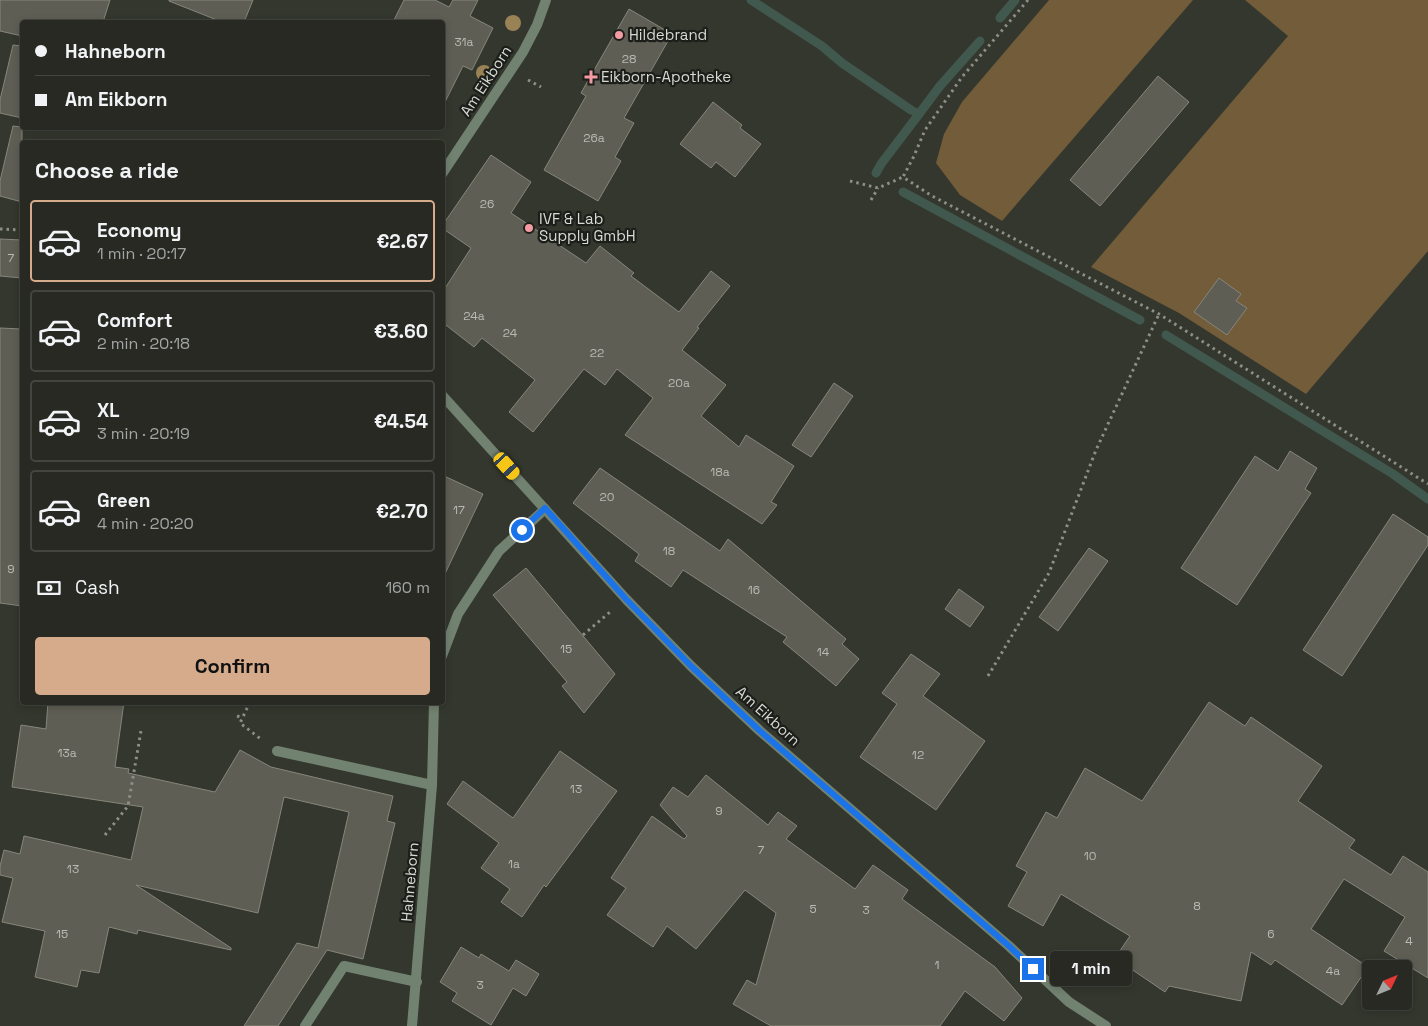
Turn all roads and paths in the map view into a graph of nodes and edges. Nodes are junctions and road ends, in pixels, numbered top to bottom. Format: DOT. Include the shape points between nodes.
graph roads {
  1 [pos="546,0"];
  2 [pos="1028,0"];
  3 [pos="445,169"];
  4 [pos="903,177"];
  5 [pos="850,181"];
  6 [pos="878,188"];
  7 [pos="872,200"];
  8 [pos="0,229"];
  9 [pos="20,230"];
  10 [pos="1160,314"];
  11 [pos="445,397"];
  12 [pos="1428,484"];
  13 [pos="545,508"];
  14 [pos="626,599"];
  15 [pos="582,635"];
  16 [pos="445,648"];
  17 [pos="988,676"];
  18 [pos="249,705"];
  19 [pos="434,705"];
  20 [pos="237,716"];
  21 [pos="243,718"];
  22 [pos="141,730"];
  23 [pos="277,751"];
  24 [pos="432,786"];
  25 [pos="105,835"];
  26 [pos="417,982"];
  27 [pos="305,1026"];
  28 [pos="412,1026"];
  29 [pos="1106,1026"];
  1 -- 3 [label="street, Am Eikborn" via="523,52"];
  2 -- 4 [label="path" via="962,76 925,130"];
  4 -- 6 [label="path"];
  4 -- 10 [label="path" via="932,196"];
  5 -- 6 [label="path"];
  6 -- 7 [label="path"];
  8 -- 9 [label="path"];
  10 -- 12 [label="path"];
  10 -- 17 [label="path" via="1096,450 1049,573"];
  11 -- 13 [label="street, Am Eikborn"];
  13 -- 14 [label="street, Am Eikborn"];
  13 -- 16 [label="street" via="499,551 458,614"];
  14 -- 15 [label="path"];
  14 -- 29 [label="street, Am Eikborn" via="760,731 1009,946 1069,1002"];
  18 -- 21 [label="path"];
  19 -- 24 [label="street, Hahneborn"];
  20 -- 21 [label="path"];
  21 -- 23 [label="path" via="240,723"];
  22 -- 25 [label="path" via="128,806"];
  23 -- 24 [label="street"];
  24 -- 26 [label="street, Hahneborn"];
  26 -- 27 [label="street" via="344,966"];
  26 -- 28 [label="street, Hahneborn"];
}
